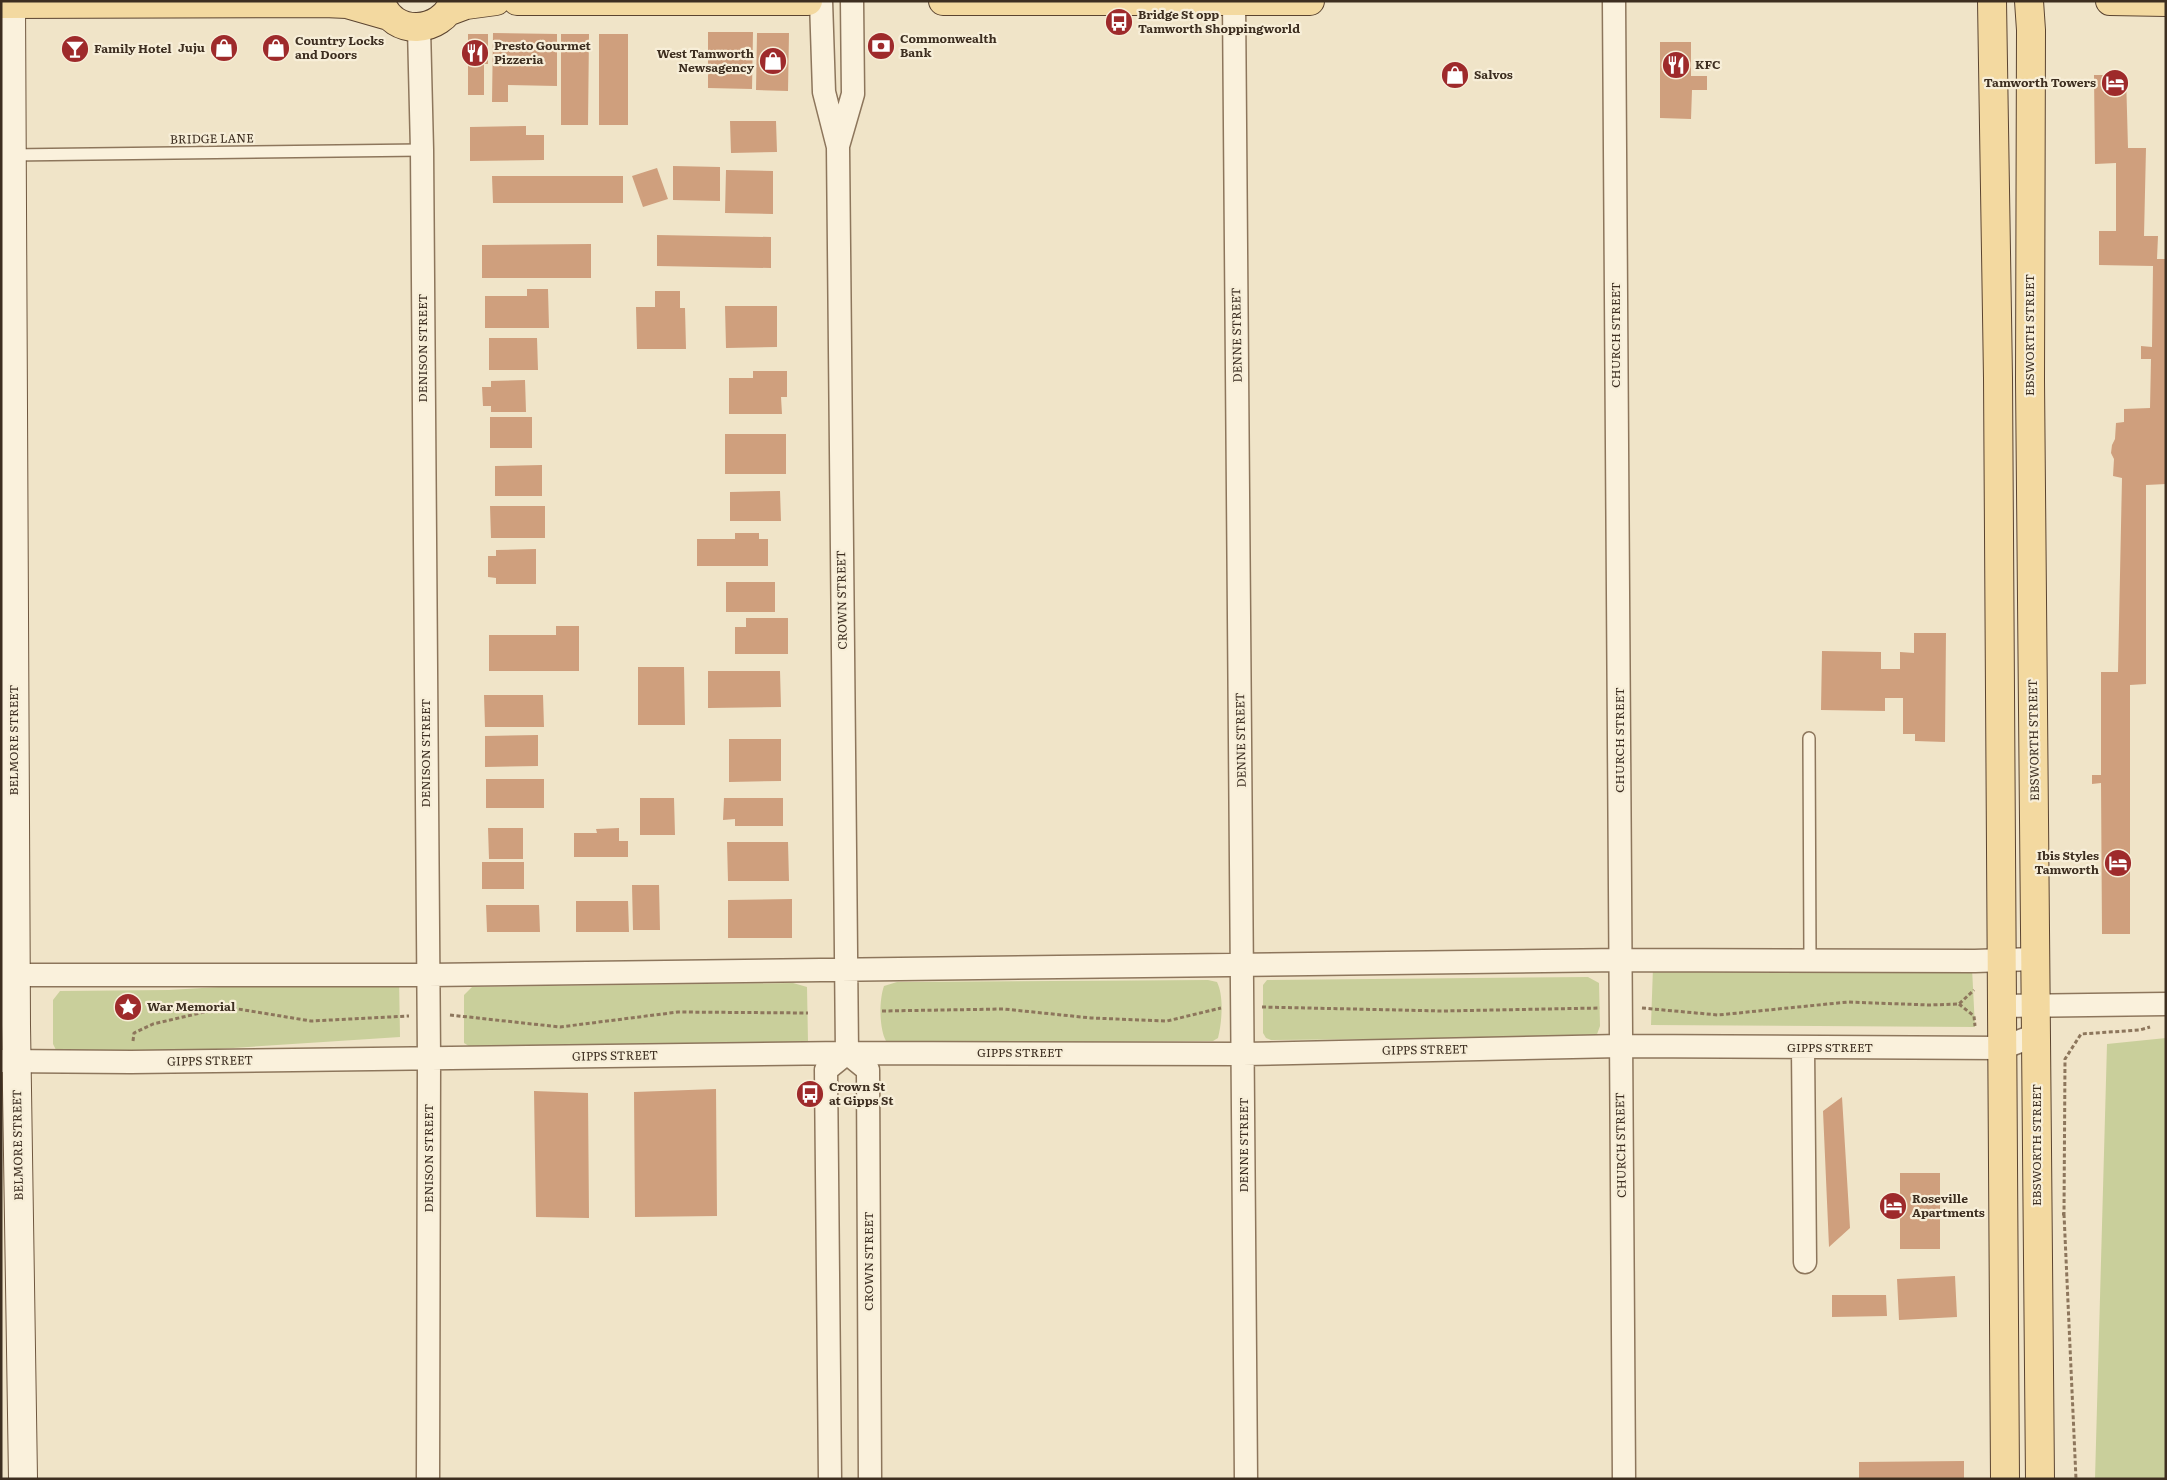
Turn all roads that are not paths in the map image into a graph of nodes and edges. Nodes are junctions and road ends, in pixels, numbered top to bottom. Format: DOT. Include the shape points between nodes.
graph roads {
  1 [pos="496,1"];
  2 [pos="517,1"];
  3 [pos="808,1"];
  4 [pos="822,1"];
  5 [pos="852,1"];
  6 [pos="943,1"];
  7 [pos="1310,1"];
  8 [pos="1614,1"];
  9 [pos="1992,1"];
  10 [pos="2029,1"];
  11 [pos="2110,1"];
  12 [pos="1234,2"];
  13 [pos="2166,2"];
  14 [pos="8,3"];
  15 [pos="452,6"];
  16 [pos="385,9"];
  17 [pos="419,28"];
  18 [pos="838,147"];
  19 [pos="422,150"];
  20 [pos="7,155"];
  21 [pos="1809,738"];
  22 [pos="8,801"];
  23 [pos="2036,959"];
  24 [pos="1621,960"];
  25 [pos="1810,960"];
  26 [pos="2002,961"];
  27 [pos="1243,966"];
  28 [pos="846,970"];
  29 [pos="16,975"];
  30 [pos="428,975"];
  31 [pos="2166,1004"];
  32 [pos="2037,1005"];
  33 [pos="2002,1006"];
  34 [pos="8,1025"];
  35 [pos="2036,1035"];
  36 [pos="1620,1046"];
  37 [pos="1803,1048"];
  38 [pos="2002,1048"];
  39 [pos="847,1053"];
  40 [pos="1243,1054"];
  41 [pos="429,1058"];
  42 [pos="9,1061"];
  43 [pos="1805,1262"];
  44 [pos="23,1479"];
  45 [pos="428,1479"];
  46 [pos="830,1479"];
  47 [pos="870,1479"];
  48 [pos="1246,1479"];
  49 [pos="1624,1479"];
  50 [pos="2005,1479"];
  51 [pos="2040,1479"];
  1 -- 15 [label="main road"];
  2 -- 3 [label="main road"];
  4 -- 18 [label="street, CROWN STREET" via="824,92"];
  5 -- 18 [label="street, CROWN STREET" via="853,94"];
  6 -- 12 [label="main road"];
  7 -- 12 [label="main road"];
  8 -- 24 [label="street, CHURCH STREET"];
  9 -- 26 [label="main road"];
  10 -- 23 [label="main road, EBSWORTH STREET"];
  11 -- 13 [label="main road"];
  12 -- 27 [label="street, DENNE STREET"];
  14 -- 16 [label="main road" via="324,2"];
  14 -- 20 [label="street, BELMORE STREET"];
  15 -- 17 [label="main road" via="442,19"];
  16 -- 17 [label="main road" via="405,25"];
  17 -- 19 [label="street, DENISON STREET"];
  18 -- 28 [label="street, CROWN STREET"];
  19 -- 20 [label="lane, BRIDGE LANE"];
  19 -- 30 [label="street, DENISON STREET"];
  20 -- 22 [label="street, BELMORE STREET"];
  21 -- 25 [label="lane"];
  22 -- 29 [label="street, BELMORE STREET"];
  23 -- 26 [label="street"];
  23 -- 32 [label="main road, EBSWORTH STREET"];
  24 -- 25 [label="street"];
  24 -- 27 [label="street"];
  24 -- 36 [label="street, CHURCH STREET"];
  25 -- 26 [label="street"];
  26 -- 33 [label="main road"];
  27 -- 28 [label="street"];
  27 -- 40 [label="street, DENNE STREET"];
  28 -- 30 [label="street"];
  28 -- 39 [label="street, CROWN STREET"];
  29 -- 30 [label="street"];
  29 -- 34 [label="street, BELMORE STREET"];
  30 -- 41 [label="street, DENISON STREET"];
  31 -- 32 [label="street"];
  32 -- 33 [label="street"];
  32 -- 35 [label="main road, EBSWORTH STREET"];
  33 -- 38 [label="main road"];
  34 -- 42 [label="street, BELMORE STREET"];
  35 -- 38 [label="street, GIPPS STREET"];
  35 -- 51 [label="main road, EBSWORTH STREET"];
  36 -- 37 [label="street, GIPPS STREET"];
  36 -- 40 [label="street, GIPPS STREET"];
  36 -- 49 [label="street, CHURCH STREET"];
  37 -- 38 [label="street, GIPPS STREET"];
  37 -- 43 [label="street"];
  38 -- 50 [label="main road"];
  39 -- 40 [label="street, GIPPS STREET"];
  39 -- 41 [label="street, GIPPS STREET"];
  39 -- 46 [label="street" via="826,1070"];
  39 -- 47 [label="street, CROWN STREET" via="868,1070"];
  40 -- 48 [label="street, DENNE STREET"];
  41 -- 42 [label="street, GIPPS STREET"];
  41 -- 45 [label="street, DENISON STREET"];
  42 -- 44 [label="street, BELMORE STREET"];
}
